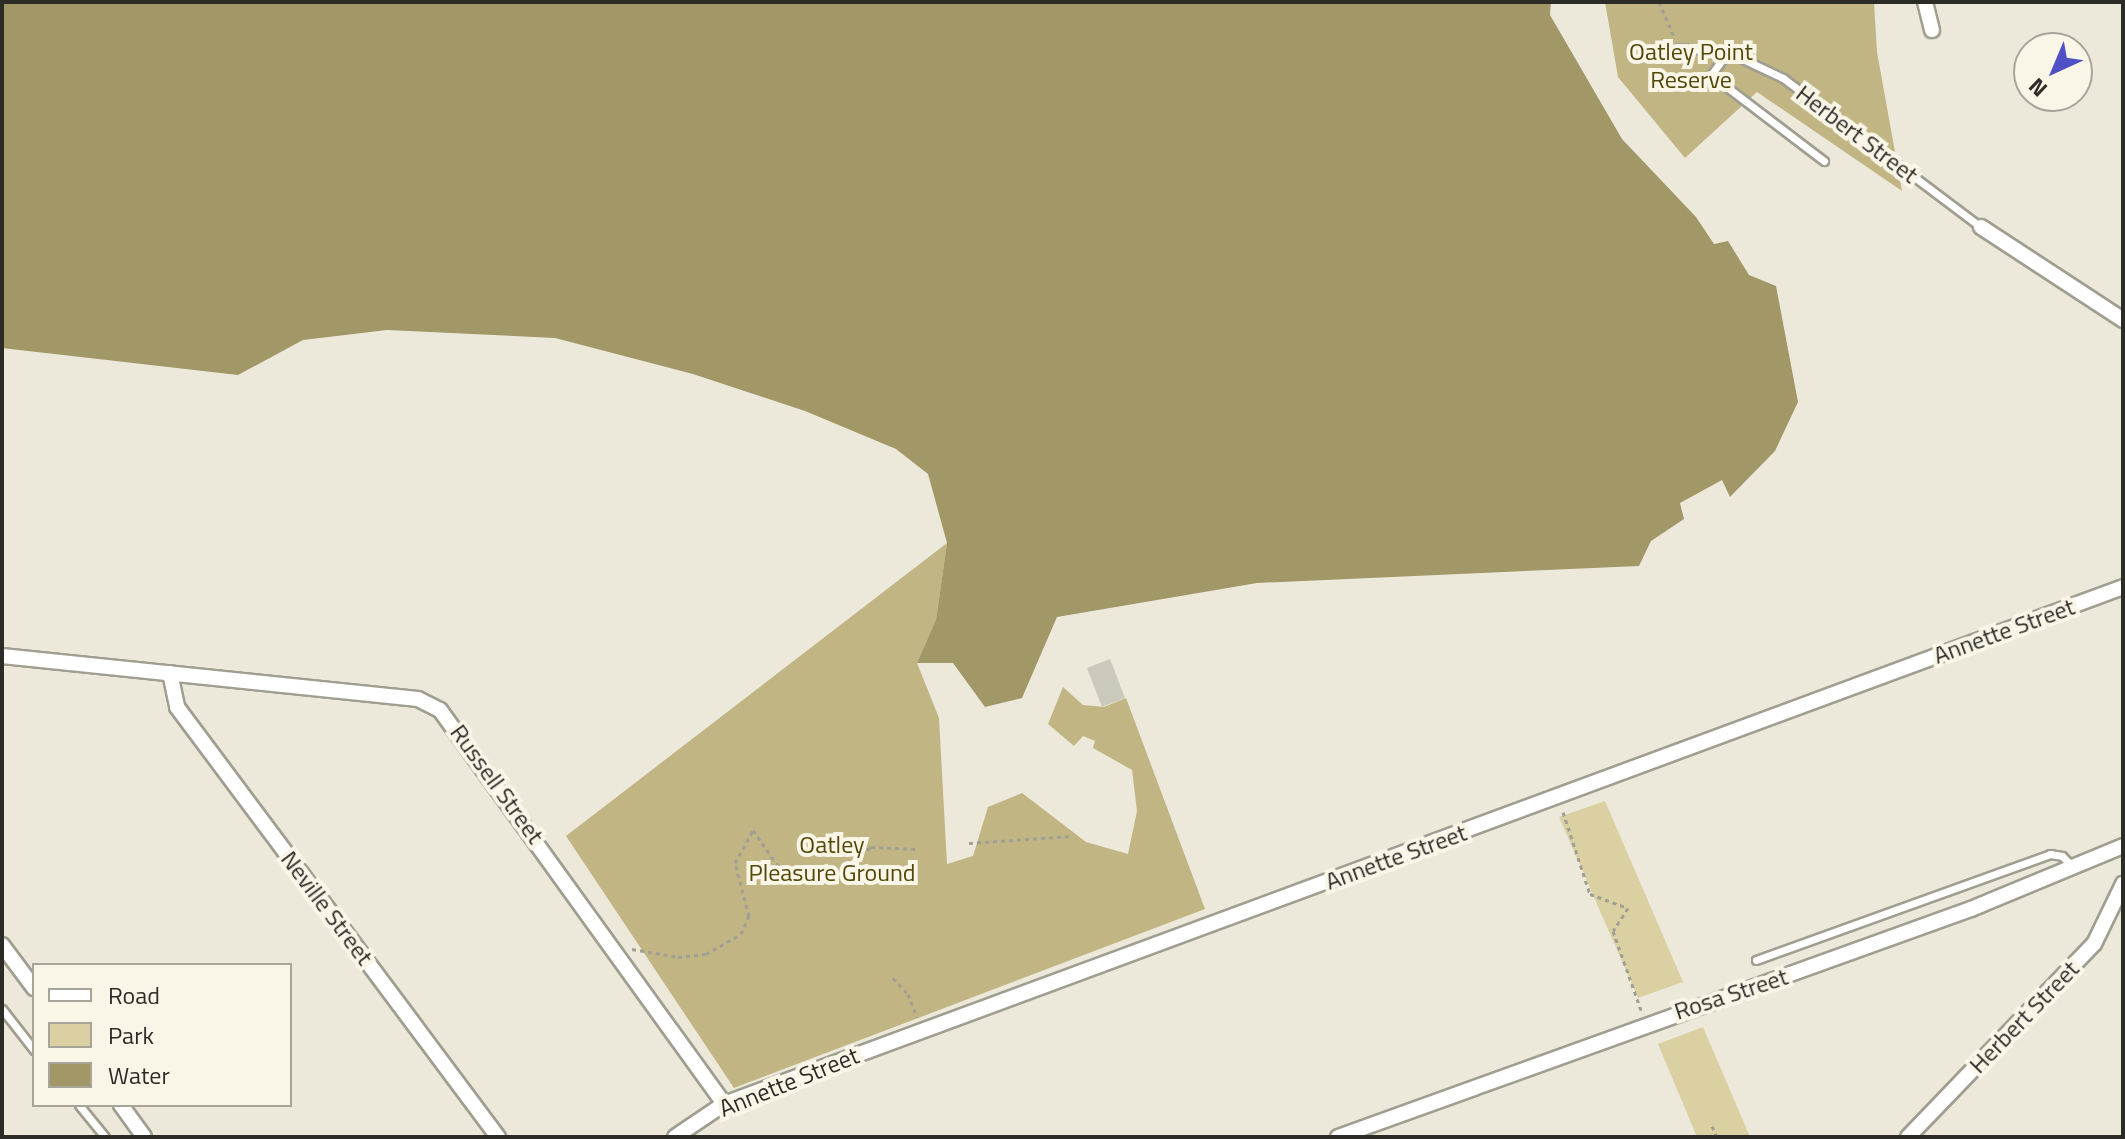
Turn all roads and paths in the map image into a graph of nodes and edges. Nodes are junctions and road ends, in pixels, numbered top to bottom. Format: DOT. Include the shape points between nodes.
graph roads {
  1 [pos="1659,2"];
  2 [pos="1925,2"];
  3 [pos="1932,30"];
  4 [pos="1679,48"];
  5 [pos="1728,52"];
  6 [pos="1824,161"];
  7 [pos="1981,227"];
  8 [pos="2123,320"];
  9 [pos="2123,587"];
  10 [pos="2,656"];
  11 [pos="170,673"];
  12 [pos="1558,797"];
  13 [pos="1072,836"];
  14 [pos="969,843"];
  15 [pos="2123,846"];
  16 [pos="916,849"];
  17 [pos="2073,867"];
  18 [pos="2123,884"];
  19 [pos="2,945"];
  20 [pos="614,949"];
  21 [pos="1756,960"];
  22 [pos="893,978"];
  23 [pos="32,985"];
  24 [pos="2,1009"];
  25 [pos="1646,1023"];
  26 [pos="923,1031"];
  27 [pos="32,1047"];
  28 [pos="724,1104"];
  29 [pos="81,1107"];
  30 [pos="122,1107"];
  31 [pos="1712,1126"];
  32 [pos="105,1137"];
  33 [pos="144,1137"];
  34 [pos="498,1137"];
  35 [pos="675,1137"];
  36 [pos="1338,1137"];
  37 [pos="1717,1137"];
  38 [pos="1908,1137"];
  1 -- 4 [label="path"];
  2 -- 3 [label="street"];
  4 -- 5 [label="lane"];
  5 -- 6 [label="lane, Herbert Street" via="1711,75"];
  5 -- 7 [label="lane, Herbert Street" via="1783,78"];
  7 -- 8 [label="street, Herbert Street"];
  9 -- 12 [label="street, Annette Street"];
  10 -- 11 [label="street, Russell Street"];
  11 -- 20 [label="street, Russell Street" via="418,699 440,710"];
  11 -- 34 [label="street, Neville Street" via="177,707"];
  12 -- 25 [label="path" via="1590,894 1628,908 1613,931"];
  12 -- 26 [label="street, Annette Street"];
  13 -- 14 [label="path"];
  15 -- 17 [label="street, Rosa Street"];
  16 -- 20 [label="path" via="871,847 834,872 790,871 778,866 753,830 735,863 749,916 729,945 678,957"];
  17 -- 21 [label="lane" via="2062,856 2050,854"];
  17 -- 25 [label="street, Rosa Street" via="1956,915"];
  18 -- 38 [label="street, Herbert Street" via="2094,944"];
  19 -- 23 [label="street"];
  20 -- 28 [label="street, Russell Street"];
  22 -- 26 [label="path" via="908,994"];
  24 -- 27 [label="lane"];
  25 -- 36 [label="street, Rosa Street"];
  26 -- 28 [label="street, Annette Street"];
  28 -- 35 [label="street, Annette Street"];
  29 -- 32 [label="lane"];
  30 -- 33 [label="street"];
  31 -- 37 [label="path"];
}
